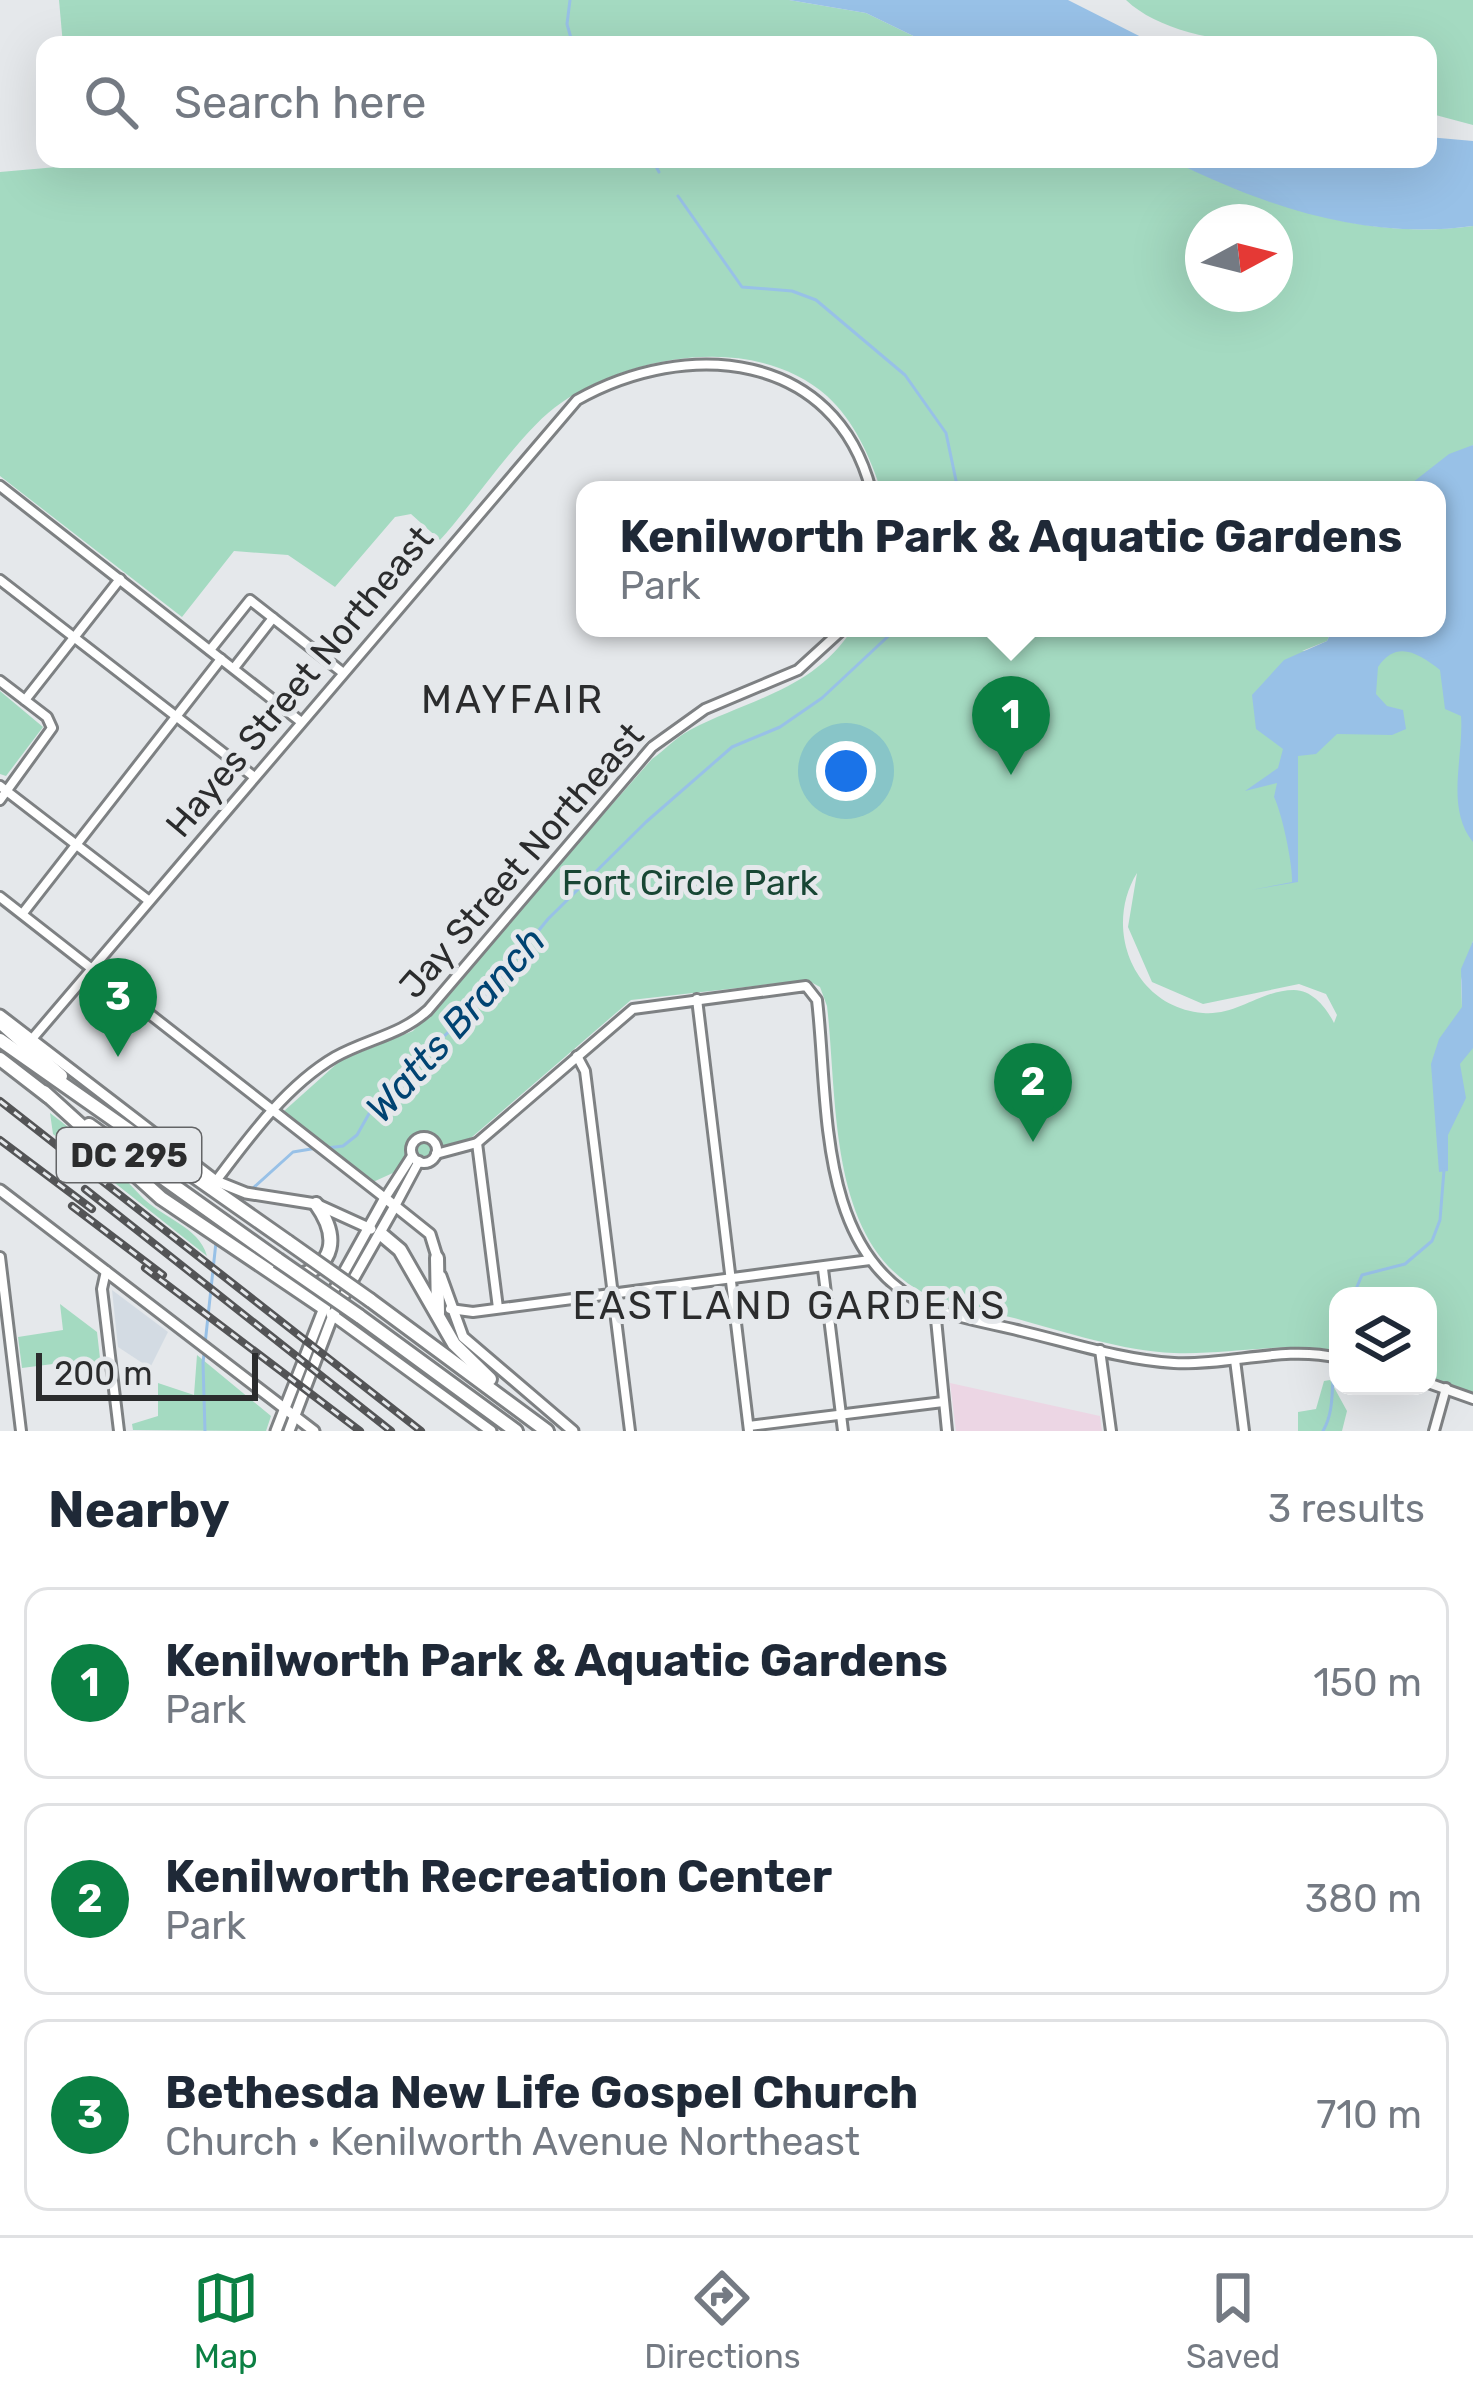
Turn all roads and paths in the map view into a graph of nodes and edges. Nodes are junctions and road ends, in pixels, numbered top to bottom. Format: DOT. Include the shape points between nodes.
graph roads {
  1 [pos="868,481"];
  2 [pos="0,486"];
  3 [pos="120,579"];
  4 [pos="0,580"];
  5 [pos="273,618"];
  6 [pos="834,637"];
  7 [pos="75,638"];
  8 [pos="210,650"];
  9 [pos="221,658"];
  10 [pos="234,668"];
  11 [pos="342,672"];
  12 [pos="0,681"];
  13 [pos="25,700"];
  14 [pos="176,716"];
  15 [pos="300,721"];
  16 [pos="253,776"];
  17 [pos="2,793"];
  18 [pos="76,845"];
  19 [pos="0,897"];
  20 [pos="148,900"];
  21 [pos="23,914"];
  22 [pos="90,967"];
  23 [pos="697,999"];
  24 [pos="0,1018"];
  25 [pos="32,1039"];
  26 [pos="0,1040"];
  27 [pos="577,1056"];
  28 [pos="0,1059"];
  29 [pos="92,1106"];
  30 [pos="274,1111"];
  31 [pos="434,1142"];
  32 [pos="477,1143"];
  33 [pos="463,1145"];
  34 [pos="436,1154"];
  35 [pos="416,1159"];
  36 [pos="217,1180"];
  37 [pos="1,1193"];
  38 [pos="230,1194"];
  39 [pos="385,1198"];
  40 [pos="316,1204"];
  41 [pos="395,1206"];
  42 [pos="375,1231"];
  43 [pos="0,1256"];
  44 [pos="437,1258"];
  45 [pos="870,1260"];
  46 [pos="277,1267"];
  47 [pos="823,1269"];
  48 [pos="106,1271"];
  49 [pos="731,1280"];
  50 [pos="613,1294"];
  51 [pos="448,1308"];
  52 [pos="497,1309"];
  53 [pos="935,1309"];
  54 [pos="328,1312"];
  55 [pos="473,1312"];
  56 [pos="438,1321"];
  57 [pos="463,1336"];
  58 [pos="1100,1350"];
  59 [pos="1329,1357"];
  60 [pos="1235,1360"];
  61 [pos="1437,1386"];
  62 [pos="1446,1388"];
  63 [pos="502,1394"];
  64 [pos="1473,1399"];
  65 [pos="943,1402"];
  66 [pos="283,1409"];
  67 [pos="841,1414"];
  68 [pos="294,1417"];
  69 [pos="749,1428"];
  70 [pos="21,1431"];
  71 [pos="119,1431"];
  72 [pos="276,1431"];
  73 [pos="289,1431"];
  74 [pos="314,1431"];
  75 [pos="491,1431"];
  76 [pos="516,1431"];
  77 [pos="547,1431"];
  78 [pos="573,1431"];
  79 [pos="630,1431"];
  80 [pos="843,1431"];
  81 [pos="946,1431"];
  82 [pos="1111,1431"];
  83 [pos="1244,1431"];
  84 [pos="1434,1431"];
  1 -- 11 [label="street, Hayes Street Northeast" via="840,424 777,378 700,364 625,379 563,412"];
  2 -- 3 [label="street"];
  3 -- 7 [label="street"];
  3 -- 8 [label="street"];
  4 -- 7 [label="street"];
  5 -- 8 [label="street" via="250,600"];
  5 -- 10 [label="street"];
  5 -- 11 [label="street"];
  6 -- 30 [label="street, Jay Street Northeast" via="798,670 705,709 640,758 422,1016 327,1062"];
  7 -- 13 [label="street"];
  7 -- 14 [label="street"];
  8 -- 9 [label="street"];
  9 -- 10 [label="street"];
  9 -- 14 [label="street"];
  10 -- 15 [label="street"];
  11 -- 15 [label="street, Hayes Street Northeast"];
  12 -- 13 [label="street"];
  13 -- 17 [label="street" via="50,720 51,733"];
  14 -- 16 [label="street"];
  14 -- 18 [label="street"];
  15 -- 16 [label="street, Hayes Street Northeast"];
  16 -- 20 [label="street, Hayes Street Northeast"];
  17 -- 18 [label="street"];
  18 -- 20 [label="street"];
  18 -- 21 [label="street"];
  19 -- 21 [label="street"];
  20 -- 22 [label="street, Hayes Street Northeast"];
  21 -- 22 [label="street"];
  22 -- 25 [label="street, Hayes Street Northeast"];
  22 -- 30 [label="street"];
  23 -- 27 [label="street" via="632,1009"];
  23 -- 45 [label="street" via="799,986 816,996 841,1195"];
  23 -- 49 [label="street"];
  24 -- 25 [label="main road"];
  24 -- 29 [label="highway"];
  25 -- 36 [label="main road"];
  26 -- 29 [label="highway, DC 295"];
  27 -- 32 [label="street"];
  27 -- 50 [label="street"];
  28 -- 46 [label="highway, DC 295" via="134,1176"];
  29 -- 38 [label="highway, DC 295"];
  30 -- 36 [label="street, Jay Street Northeast"];
  30 -- 39 [label="street"];
  31 -- 33 [label="street"];
  31 -- 34 [label="street"];
  31 -- 35 [label="street" via="419,1138 411,1147"];
  32 -- 33 [label="street"];
  32 -- 52 [label="street"];
  33 -- 34 [label="street"];
  34 -- 35 [label="street"];
  35 -- 39 [label="street"];
  35 -- 41 [label="street"];
  36 -- 38 [label="main road"];
  37 -- 48 [label="main road"];
  38 -- 40 [label="main road"];
  38 -- 63 [label="highway, DC 295, bridge"];
  39 -- 41 [label="main road"];
  39 -- 42 [label="main road"];
  40 -- 42 [label="main road"];
  40 -- 46 [label="highway" via="332,1235 329,1255 310,1273"];
  41 -- 42 [label="main road"];
  41 -- 44 [label="main road" via="430,1234"];
  42 -- 54 [label="main road"];
  42 -- 56 [label="highway" via="400,1250"];
  43 -- 70 [label="street"];
  44 -- 51 [label="main road"];
  44 -- 56 [label="highway"];
  45 -- 47 [label="street"];
  45 -- 53 [label="street"];
  46 -- 54 [label="highway"];
  46 -- 76 [label="highway, bridge"];
  47 -- 49 [label="street"];
  47 -- 67 [label="street"];
  48 -- 66 [label="main road"];
  48 -- 71 [label="street"];
  49 -- 50 [label="street"];
  49 -- 69 [label="street"];
  50 -- 52 [label="street"];
  50 -- 79 [label="street"];
  51 -- 55 [label="street"];
  51 -- 57 [label="main road"];
  52 -- 55 [label="street"];
  53 -- 58 [label="street"];
  53 -- 65 [label="street"];
  54 -- 66 [label="main road"];
  54 -- 68 [label="main road"];
  54 -- 75 [label="main road"];
  55 -- 57 [label="street"];
  56 -- 63 [label="highway"];
  57 -- 78 [label="main road"];
  58 -- 60 [label="street" via="1173,1363"];
  58 -- 82 [label="street"];
  59 -- 60 [label="street"];
  60 -- 83 [label="street"];
  61 -- 62 [label="street"];
  62 -- 64 [label="street"];
  62 -- 84 [label="street"];
  63 -- 77 [label="highway, DC 295"];
  65 -- 67 [label="street"];
  65 -- 81 [label="street"];
  66 -- 68 [label="main road"];
  66 -- 72 [label="main road"];
  67 -- 69 [label="street"];
  67 -- 80 [label="street"];
  68 -- 73 [label="main road"];
  68 -- 74 [label="main road"];
}
